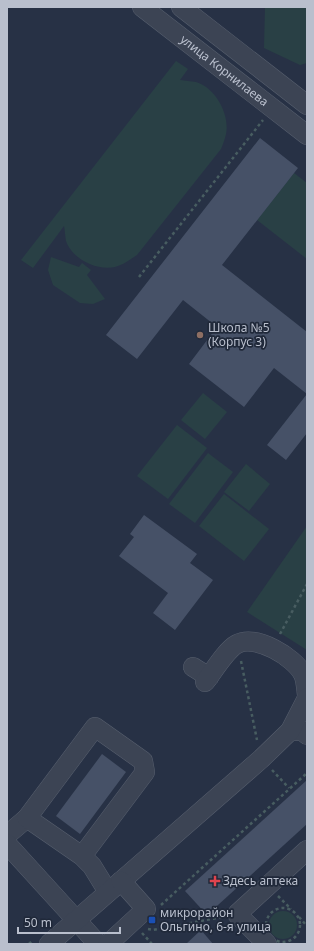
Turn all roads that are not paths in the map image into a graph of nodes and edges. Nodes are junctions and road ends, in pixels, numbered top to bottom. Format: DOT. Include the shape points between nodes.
graph roads {
  1 [pos="142,7"];
  2 [pos="181,7"];
  3 [pos="307,105"];
  4 [pos="307,135"];
  5 [pos="202,675"];
  6 [pos="307,697"];
  7 [pos="298,733"];
  8 [pos="27,818"];
  9 [pos="7,835"];
  10 [pos="7,844"];
  11 [pos="307,850"];
  12 [pos="82,856"];
  13 [pos="114,887"];
  14 [pos="76,920"];
  15 [pos="266,935"];
  16 [pos="49,944"];
  17 [pos="98,944"];
  18 [pos="108,944"];
  1 -- 4 [label="street, улица Корнилаева"];
  2 -- 3 [label="street, улица Корнилаева"];
  5 -- 6 [label="street" via="238,643 257,642 273,647 295,663 304,675"];
  6 -- 7 [label="street"];
  7 -- 13 [label="street" via="261,759"];
  8 -- 9 [label="street"];
  8 -- 12 [label="street"];
  8 -- 12 [label="street" via="95,727 143,761 145,772"];
  10 -- 14 [label="street"];
  11 -- 15 [label="street" via="237,914"];
  12 -- 13 [label="street"];
  13 -- 14 [label="street"];
  13 -- 18 [label="street" via="146,910"];
  14 -- 16 [label="street"];
  14 -- 17 [label="street"];
}
